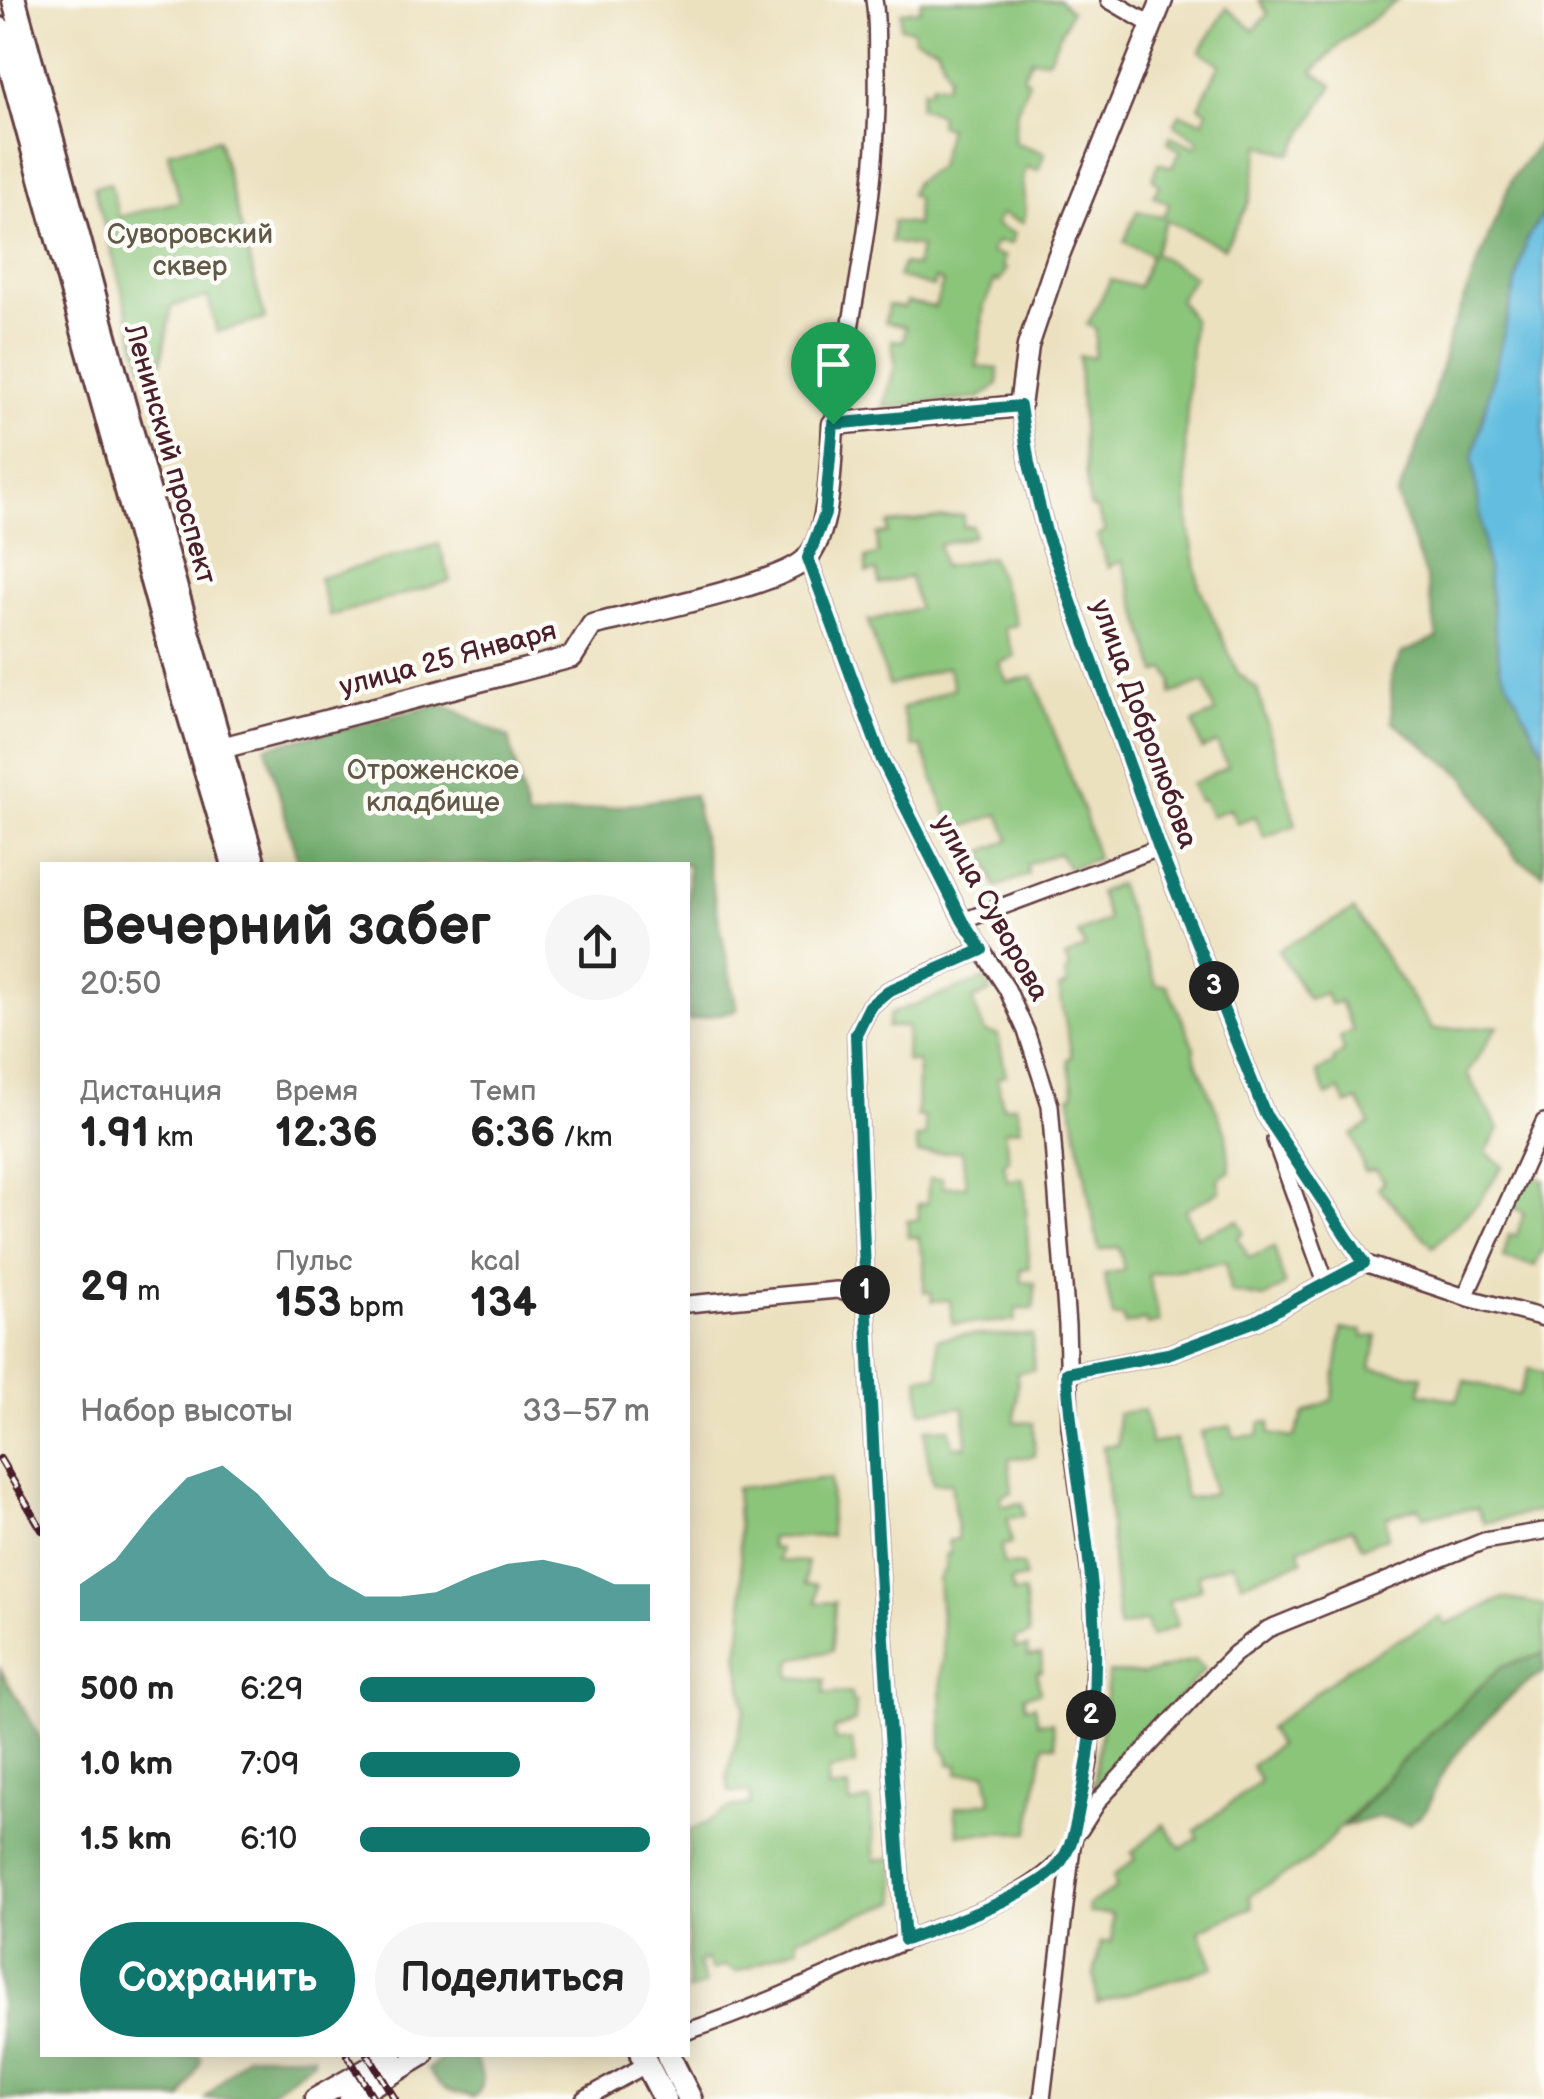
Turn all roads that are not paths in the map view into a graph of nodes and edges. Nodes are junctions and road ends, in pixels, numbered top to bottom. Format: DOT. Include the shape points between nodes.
graph roads {
  1 [pos="14,0"];
  2 [pos="874,0"];
  3 [pos="1109,0"];
  4 [pos="1162,0"];
  5 [pos="1150,24"];
  6 [pos="0,29"];
  7 [pos="1020,406"];
  8 [pos="833,424"];
  9 [pos="808,558"];
  10 [pos="210,751"];
  11 [pos="1159,848"];
  12 [pos="233,862"];
  13 [pos="253,862"];
  14 [pos="963,921"];
  15 [pos="982,950"];
  16 [pos="1265,1114"];
  17 [pos="1544,1122"];
  18 [pos="1364,1263"];
  19 [pos="1326,1282"];
  20 [pos="1465,1296"];
  21 [pos="865,1299"];
  22 [pos="690,1304"];
  23 [pos="1544,1318"];
  24 [pos="1067,1373"];
  25 [pos="1544,1531"];
  26 [pos="1072,1847"];
  27 [pos="905,1940"];
  28 [pos="690,2029"];
  29 [pos="388,2057"];
  30 [pos="420,2057"];
  31 [pos="652,2058"];
  32 [pos="315,2099"];
  33 [pos="350,2099"];
  34 [pos="584,2099"];
  35 [pos="665,2099"];
  36 [pos="690,2099"];
  37 [pos="1042,2099"];
  1 -- 10 [label="main road, Ленинский проспект"];
  2 -- 8 [label="street" via="875,159"];
  3 -- 5 [label="street"];
  4 -- 5 [label="street, улица Добролюбова"];
  5 -- 7 [label="street, улица Добролюбова" via="1028,346"];
  6 -- 10 [label="main road, Ленинский проспект"];
  7 -- 8 [label="street"];
  7 -- 11 [label="street, улица Добролюбова" via="1046,532"];
  8 -- 9 [label="street" via="825,514"];
  9 -- 10 [label="street, улица 25 Января" via="780,576 592,625 572,658"];
  9 -- 14 [label="street, улица Суворова" via="882,760"];
  10 -- 12 [label="main road, Ленинский проспект"];
  10 -- 13 [label="main road, Ленинский проспект"];
  11 -- 14 [label="street"];
  11 -- 16 [label="street, улица Добролюбова"];
  14 -- 15 [label="street, улица Суворова"];
  15 -- 21 [label="street" via="888,991 870,1006 856,1034"];
  15 -- 24 [label="street, улица Суворова" via="1026,1032 1050,1105"];
  16 -- 18 [label="street, улица Добролюбова"];
  16 -- 19 [label="street"];
  17 -- 20 [label="street"];
  18 -- 19 [label="street"];
  18 -- 20 [label="street"];
  19 -- 24 [label="street" via="1256,1321 1168,1354"];
  20 -- 23 [label="street"];
  21 -- 22 [label="street" via="837,1290"];
  21 -- 27 [label="street"];
  24 -- 26 [label="street, улица Суворова" via="1096,1650 1088,1762"];
  25 -- 26 [label="street" via="1484,1541 1268,1630 1234,1654 1099,1800"];
  26 -- 27 [label="street" via="1033,1884"];
  26 -- 37 [label="street, улица Суворова"];
  27 -- 28 [label="street"];
  29 -- 32 [label="street"];
  30 -- 33 [label="street"];
  31 -- 34 [label="street"];
  31 -- 35 [label="main road"];
  31 -- 36 [label="main road"];
}
